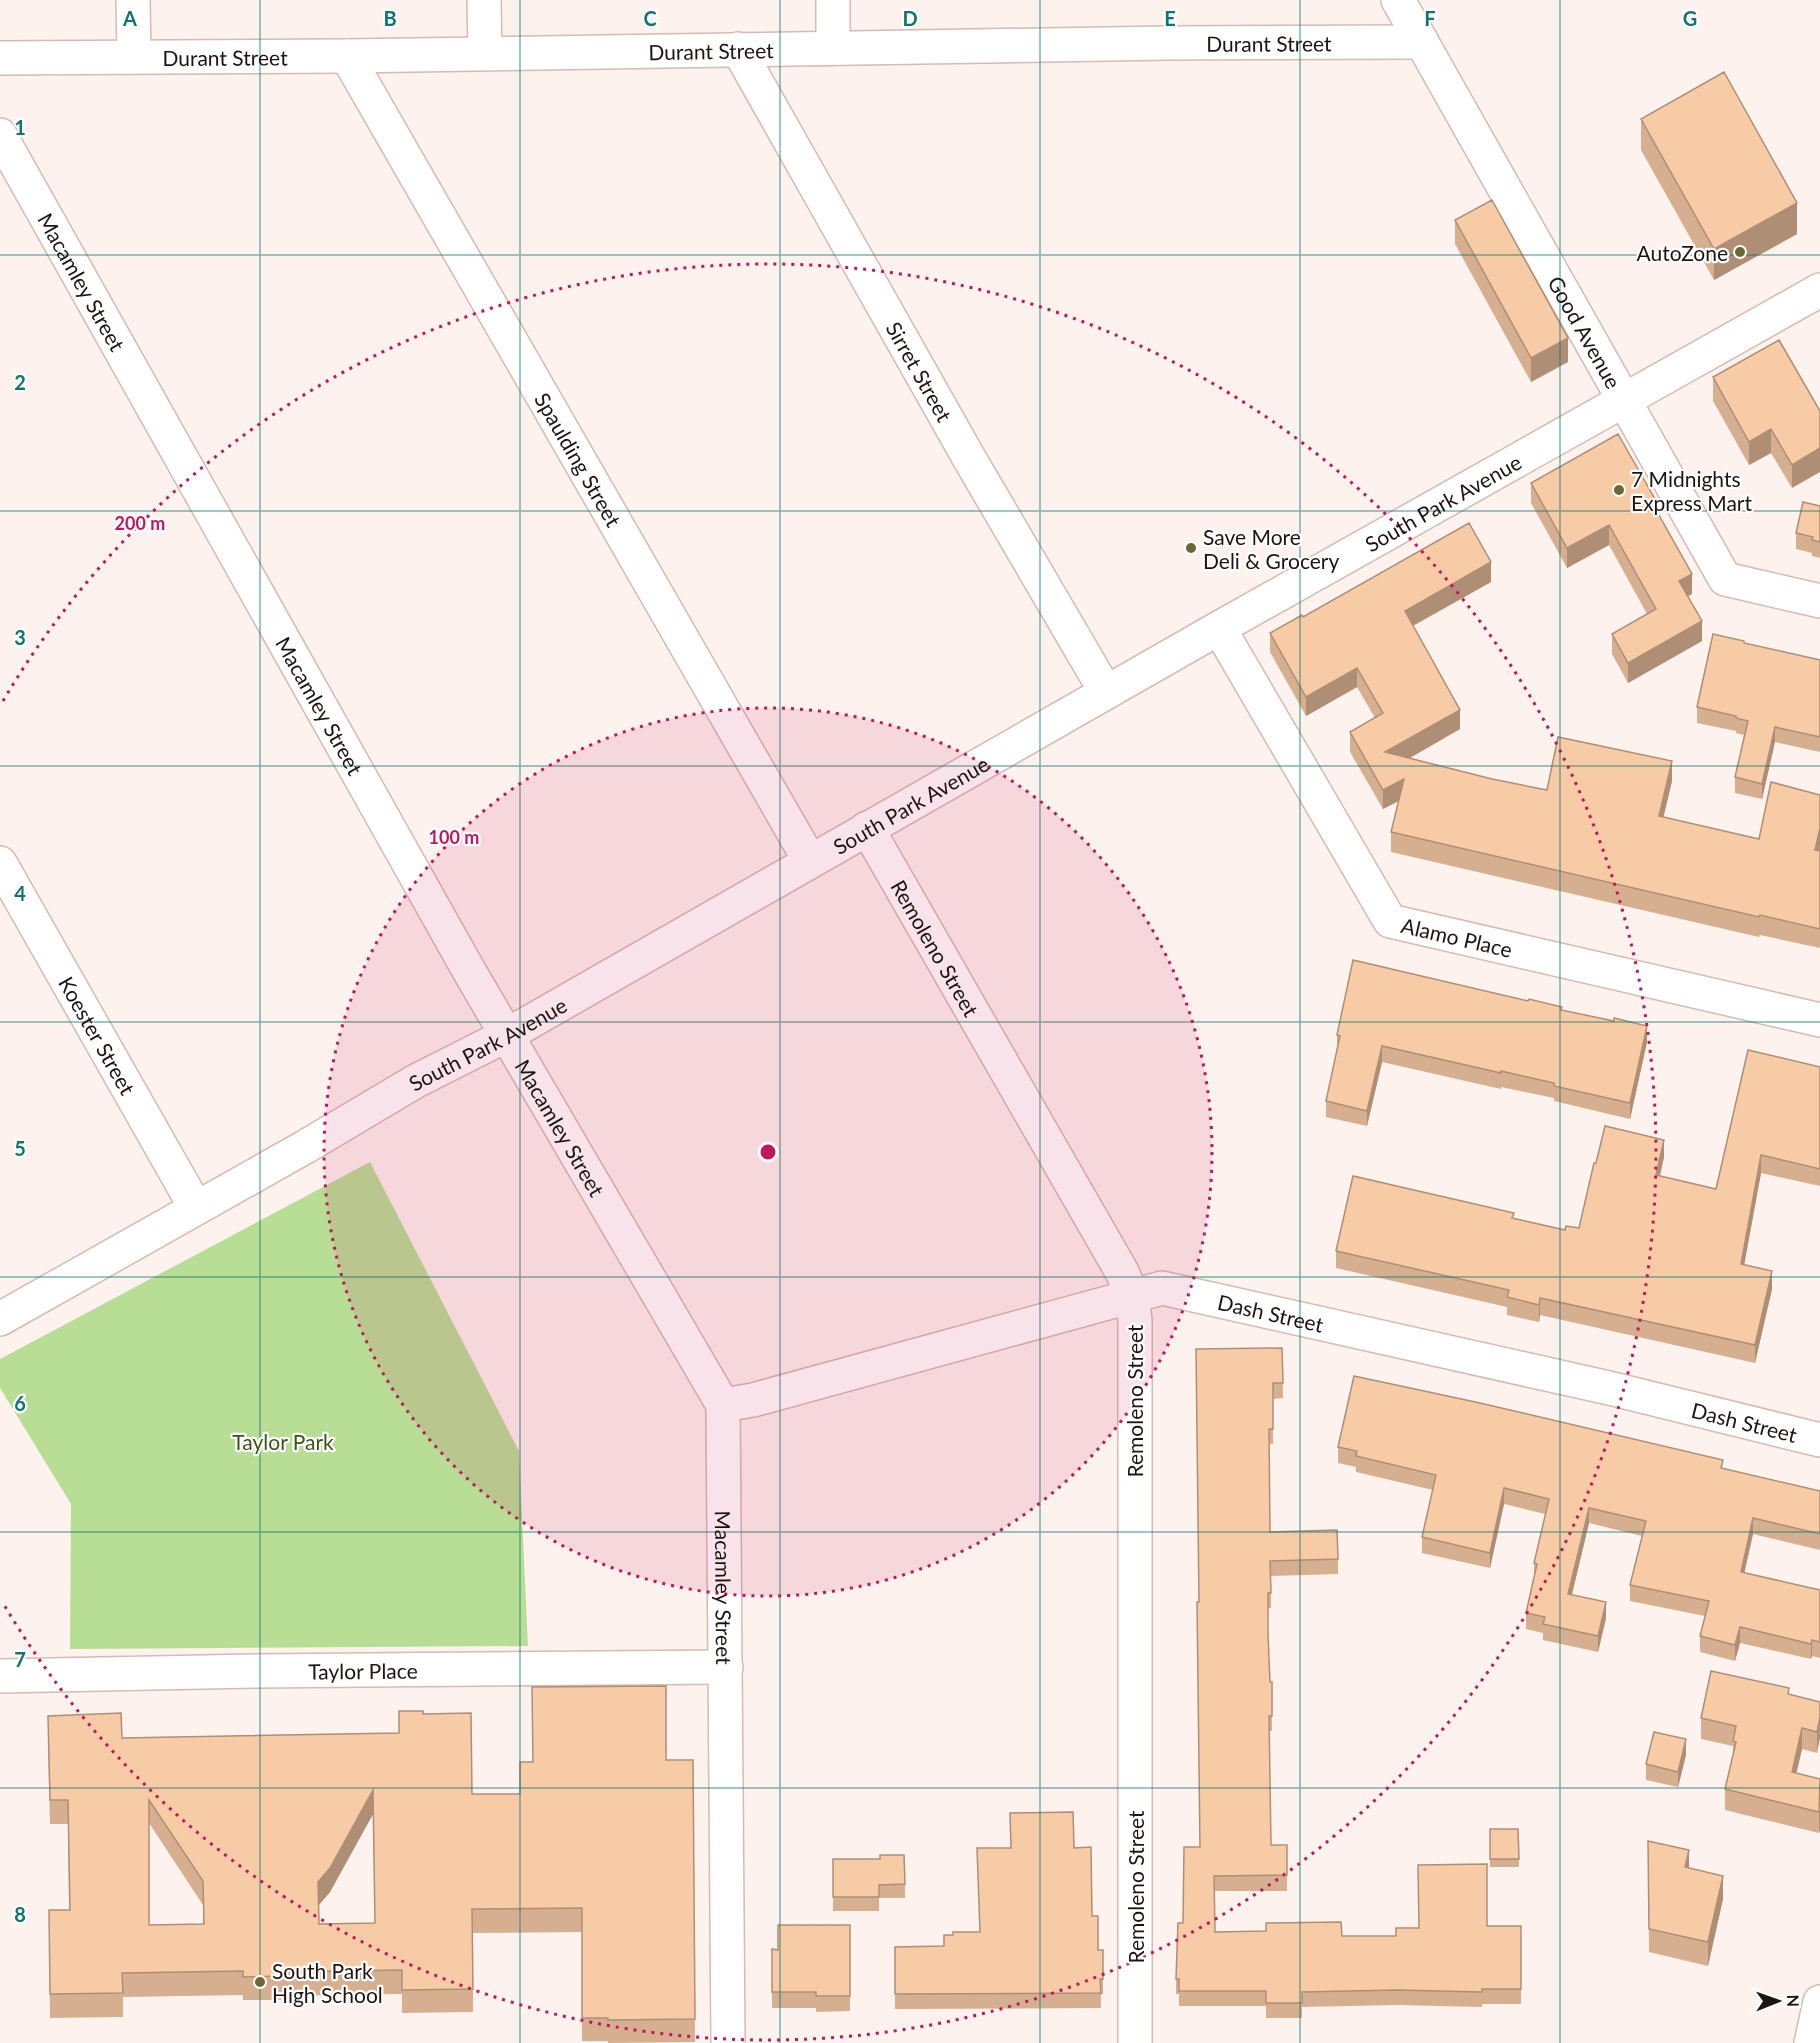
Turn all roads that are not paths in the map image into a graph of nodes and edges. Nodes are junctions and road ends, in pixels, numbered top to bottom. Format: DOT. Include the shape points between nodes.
graph roads {
  1 [pos="133,0"];
  2 [pos="484,0"];
  3 [pos="833,0"];
  4 [pos="1398,0"];
  5 [pos="1422,42"];
  6 [pos="832,48"];
  7 [pos="738,50"];
  8 [pos="485,54"];
  9 [pos="134,56"];
  10 [pos="347,56"];
  11 [pos="0,57"];
  12 [pos="0,135"];
  13 [pos="1820,290"];
  14 [pos="1624,400"];
  15 [pos="1820,601"];
  16 [pos="1219,628"];
  17 [pos="1106,692"];
  18 [pos="867,828"];
  19 [pos="810,861"];
  20 [pos="0,863"];
  21 [pos="1820,1020"];
  22 [pos="507,1035"];
  23 [pos="196,1208"];
  24 [pos="1132,1295"];
  25 [pos="0,1319"];
  26 [pos="723,1405"];
  27 [pos="1820,1440"];
  28 [pos="726,1668"];
  29 [pos="0,1676"];
  30 [pos="1820,2002"];
  31 [pos="728,2043"];
  32 [pos="1136,2043"];
  33 [pos="1811,2043"];
  1 -- 9 [label="street"];
  2 -- 8 [label="street"];
  3 -- 6 [label="street"];
  4 -- 5 [label="street, Good Avenue"];
  5 -- 6 [label="street, Durant Street"];
  5 -- 14 [label="street, Good Avenue"];
  6 -- 7 [label="street, Durant Street"];
  7 -- 8 [label="street, Durant Street"];
  7 -- 17 [label="street, Sirret Street"];
  8 -- 10 [label="street, Durant Street"];
  9 -- 10 [label="street, Durant Street"];
  9 -- 11 [label="street, Durant Street"];
  10 -- 19 [label="street, Spaulding Street"];
  12 -- 22 [label="street, Macamley Street"];
  13 -- 14 [label="street, South Park Avenue"];
  14 -- 15 [label="street, Good Avenue" via="1725,579"];
  14 -- 16 [label="street, South Park Avenue"];
  16 -- 17 [label="street, South Park Avenue"];
  16 -- 21 [label="street, Alamo Place" via="1390,921"];
  17 -- 18 [label="street, South Park Avenue"];
  18 -- 19 [label="street, South Park Avenue"];
  18 -- 24 [label="street, Remoleno Street"];
  19 -- 22 [label="street, South Park Avenue"];
  20 -- 23 [label="street, Koester Street"];
  22 -- 23 [label="street, South Park Avenue" via="416,1081"];
  22 -- 26 [label="street, Macamley Street"];
  23 -- 25 [label="street, South Park Avenue"];
  24 -- 26 [label="street, Dash Street"];
  24 -- 27 [label="street, Dash Street" via="1162,1288 1200,1296"];
  24 -- 32 [label="street, Remoleno Street"];
  26 -- 28 [label="street, Macamley Street"];
  28 -- 29 [label="street, Taylor Place"];
  28 -- 31 [label="street, Macamley Street"];
  30 -- 33 [label="street"];
}
